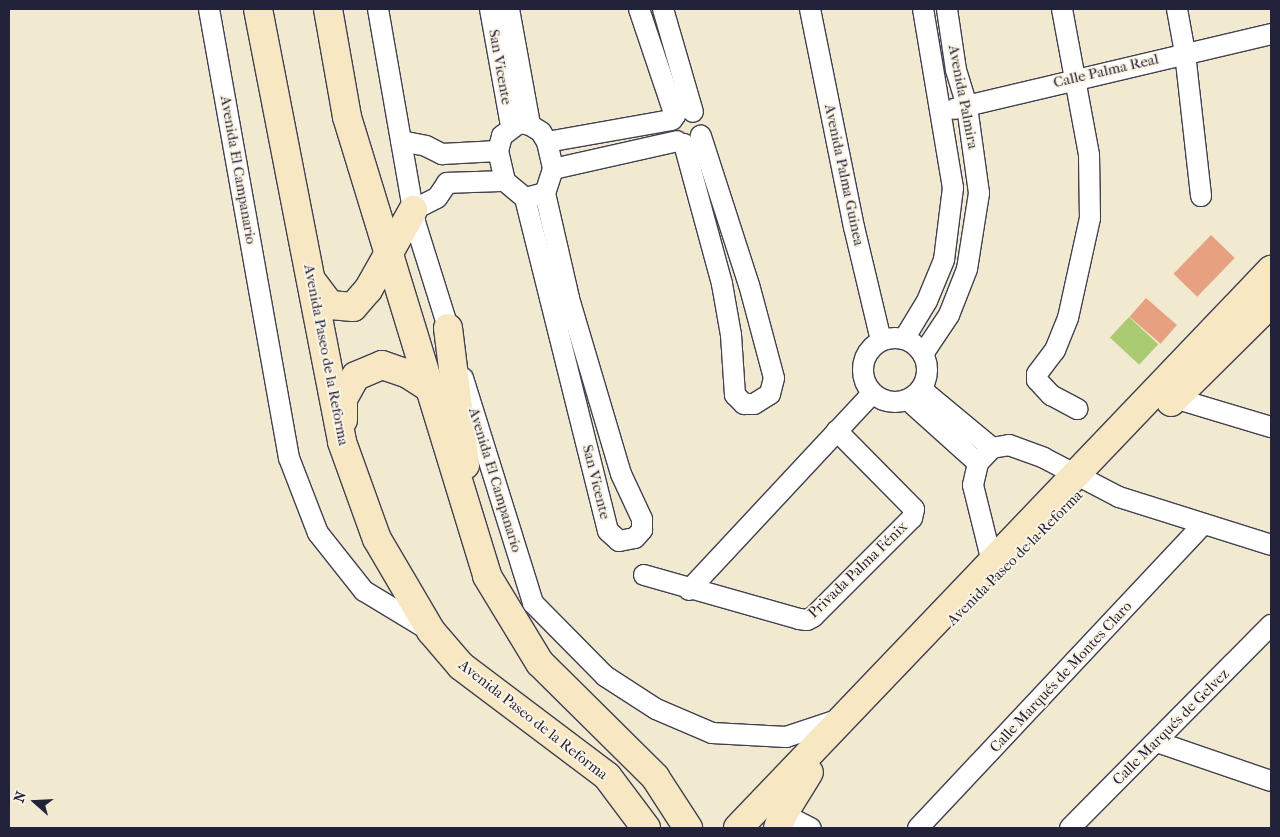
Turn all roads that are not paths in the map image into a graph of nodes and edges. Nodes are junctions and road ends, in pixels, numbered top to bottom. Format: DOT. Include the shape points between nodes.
graph roads {
  1 [pos="209,9"];
  2 [pos="258,9"];
  3 [pos="328,9"];
  4 [pos="378,9"];
  5 [pos="490,9"];
  6 [pos="495,9"];
  7 [pos="509,9"];
  8 [pos="639,9"];
  9 [pos="663,9"];
  10 [pos="810,9"];
  11 [pos="923,9"];
  12 [pos="947,9"];
  13 [pos="1062,9"];
  14 [pos="1177,9"];
  15 [pos="1271,34"];
  16 [pos="1185,53"];
  17 [pos="1072,78"];
  18 [pos="967,106"];
  19 [pos="943,112"];
  20 [pos="680,116"];
  21 [pos="520,125"];
  22 [pos="401,141"];
  23 [pos="687,141"];
  24 [pos="547,142"];
  25 [pos="498,151"];
  26 [pos="442,154"];
  27 [pos="553,169"];
  28 [pos="505,181"];
  29 [pos="448,183"];
  30 [pos="545,193"];
  31 [pos="1201,196"];
  32 [pos="525,198"];
  33 [pos="413,210"];
  34 [pos="387,255"];
  35 [pos="1271,270"];
  36 [pos="310,278"];
  37 [pos="569,298"];
  38 [pos="1265,302"];
  39 [pos="550,305"];
  40 [pos="448,328"];
  41 [pos="904,339"];
  42 [pos="881,340"];
  43 [pos="923,354"];
  44 [pos="428,387"];
  45 [pos="872,394"];
  46 [pos="915,395"];
  47 [pos="1165,395"];
  48 [pos="1077,409"];
  49 [pos="1271,427"];
  50 [pos="837,431"];
  51 [pos="342,442"];
  52 [pos="985,456"];
  53 [pos="1084,478"];
  54 [pos="1203,525"];
  55 [pos="474,533"];
  56 [pos="1271,545"];
  57 [pos="992,562"];
  58 [pos="644,575"];
  59 [pos="689,590"];
  60 [pos="1271,625"];
  61 [pos="431,631"];
  62 [pos="842,719"];
  63 [pos="1157,742"];
  64 [pos="1271,782"];
  65 [pos="781,821"];
  66 [pos="1076,827"];
  67 [pos="646,828"];
  68 [pos="688,828"];
  69 [pos="738,828"];
  70 [pos="811,828"];
  71 [pos="918,828"];
  1 -- 61 [label="street, Avenida El Campanario" via="289,458 318,533 364,591"];
  2 -- 36 [label="street, Avenida Paseo de la Reforma"];
  3 -- 34 [label="street" via="347,117"];
  4 -- 22 [label="street, Avenida El Campanario"];
  5 -- 6 [label="street"];
  5 -- 21 [label="street, San Vicente"];
  7 -- 21 [label="street, San Vicente"];
  8 -- 20 [label="street"];
  9 -- 20 [label="street"];
  10 -- 42 [label="street, Avenida Palma Guinea" via="854,227"];
  11 -- 19 [label="street, Avenida Palmira"];
  12 -- 18 [label="street, Avenida Palmira" via="956,70"];
  13 -- 17 [label="street"];
  14 -- 16 [label="street"];
  15 -- 16 [label="street, Calle Palma Real"];
  16 -- 17 [label="street, Calle Palma Real"];
  16 -- 31 [label="street"];
  17 -- 18 [label="street, Calle Palma Real"];
  17 -- 48 [label="street" via="1089,155 1090,218 1068,318 1056,350 1037,374 1037,380 1052,395"];
  18 -- 19 [label="street, Calle Palma Real"];
  18 -- 43 [label="street, Avenida Palmira" via="979,194 967,269 949,315"];
  19 -- 41 [label="street, Avenida Palmira" via="954,188 944,260 928,302"];
  20 -- 23 [label="street" via="672,135"];
  20 -- 23 [label="street" via="703,122"];
  20 -- 24 [label="street"];
  21 -- 24 [label="street" via="541,132"];
  21 -- 25 [label="street" via="502,136"];
  22 -- 26 [label="street" via="426,146"];
  22 -- 33 [label="street, Avenida El Campanario"];
  23 -- 23 [label="street" via="722,284 731,335 735,394 744,404 754,404 770,394 774,378 749,285"];
  23 -- 27 [label="street"];
  24 -- 27 [label="street"];
  25 -- 26 [label="street"];
  25 -- 28 [label="street"];
  26 -- 29 [label="street"];
  27 -- 30 [label="street"];
  28 -- 29 [label="street"];
  28 -- 32 [label="street"];
  29 -- 33 [label="street" via="437,198"];
  30 -- 32 [label="street"];
  30 -- 37 [label="street, San Vicente"];
  32 -- 39 [label="street, San Vicente"];
  33 -- 34 [label="street"];
  33 -- 40 [label="street, Avenida El Campanario"];
  34 -- 36 [label="street" via="368,290 353,307 330,305"];
  34 -- 44 [label="street"];
  35 -- 38 [label="street, Avenida Paseo de la Reforma"];
  36 -- 51 [label="street, Avenida Paseo de la Reforma"];
  37 -- 39 [label="street"];
  37 -- 39 [label="street, San Vicente" via="621,474 642,519 642,530 635,538 619,541 608,531"];
  38 -- 47 [label="street, Avenida Paseo de la Reforma"];
  40 -- 55 [label="street"];
  40 -- 62 [label="street, Avenida El Campanario" via="533,603 605,676 656,709 712,733 786,737"];
  41 -- 42 [label="street"];
  41 -- 43 [label="street"];
  42 -- 45 [label="street" via="869,350 862,365 864,381"];
  43 -- 46 [label="street" via="927,372"];
  44 -- 51 [label="street" via="408,374 382,366 356,376 343,400"];
  44 -- 55 [label="street"];
  45 -- 46 [label="street" via="890,403"];
  45 -- 50 [label="street"];
  46 -- 52 [label="street"];
  47 -- 49 [label="street"];
  47 -- 53 [label="street, Avenida Paseo de la Reforma"];
  50 -- 59 [label="street"];
  50 -- 59 [label="street, Privada Palma Fénix" via="906,498 914,509 912,518 807,620"];
  51 -- 61 [label="street, Avenida Paseo de la Reforma" via="377,539"];
  52 -- 53 [label="street" via="1009,445"];
  52 -- 57 [label="street" via="973,485"];
  53 -- 54 [label="street" via="1119,497"];
  53 -- 57 [label="street, Avenida Paseo de la Reforma"];
  53 -- 65 [label="street, Avenida Paseo de la Reforma" via="818,758"];
  54 -- 56 [label="street"];
  54 -- 71 [label="street, Calle Marqués de Montes Claro"];
  55 -- 68 [label="street" via="487,576 540,663 654,777"];
  57 -- 62 [label="street, Avenida Paseo de la Reforma"];
  58 -- 59 [label="street, Privada Palma Fénix"];
  60 -- 63 [label="street, Calle Marqués de Gelvez"];
  61 -- 67 [label="street, Avenida Paseo de la Reforma" via="461,666 607,776"];
  62 -- 69 [label="street, Avenida Paseo de la Reforma"];
  63 -- 64 [label="street"];
  63 -- 66 [label="street, Calle Marqués de Gelvez"];
  65 -- 70 [label="street"];
}
